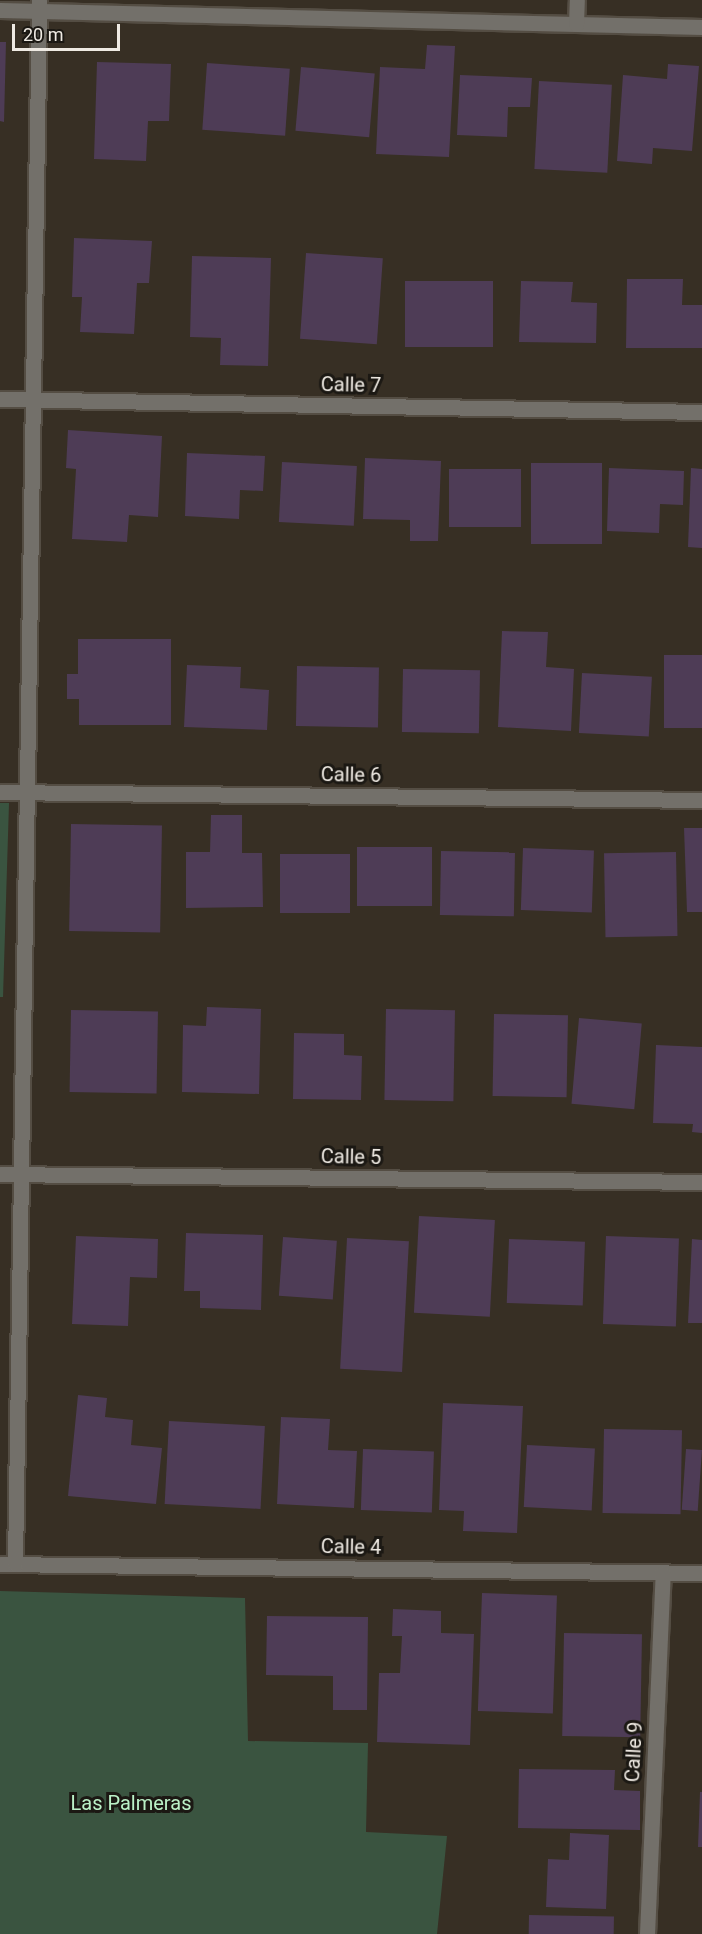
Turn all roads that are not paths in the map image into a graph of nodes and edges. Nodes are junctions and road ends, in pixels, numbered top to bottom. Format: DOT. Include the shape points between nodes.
graph roads {
  1 [pos="577,0"];
  2 [pos="39,5"];
  3 [pos="0,10"];
  4 [pos="576,24"];
  5 [pos="702,27"];
  6 [pos="0,399"];
  7 [pos="34,400"];
  8 [pos="702,412"];
  9 [pos="0,792"];
  10 [pos="28,792"];
  11 [pos="702,800"];
  12 [pos="0,1174"];
  13 [pos="21,1174"];
  14 [pos="702,1182"];
  15 [pos="8,1564"];
  16 [pos="663,1573"];
  17 [pos="702,1573"];
  18 [pos="647,1934"];
  1 -- 4 [label="street"];
  2 -- 3 [label="street"];
  2 -- 4 [label="street"];
  2 -- 7 [label="street"];
  4 -- 5 [label="street"];
  6 -- 7 [label="street, Calle 7"];
  7 -- 8 [label="street, Calle 7"];
  7 -- 10 [label="street"];
  9 -- 10 [label="street, Calle 6"];
  10 -- 11 [label="street, Calle 6"];
  10 -- 13 [label="street"];
  12 -- 13 [label="street, Calle 5"];
  13 -- 14 [label="street, Calle 5"];
  13 -- 15 [label="street"];
  15 -- 16 [label="street, Calle 4"];
  16 -- 17 [label="street, Calle 4"];
  16 -- 18 [label="street, Calle 9"];
}
